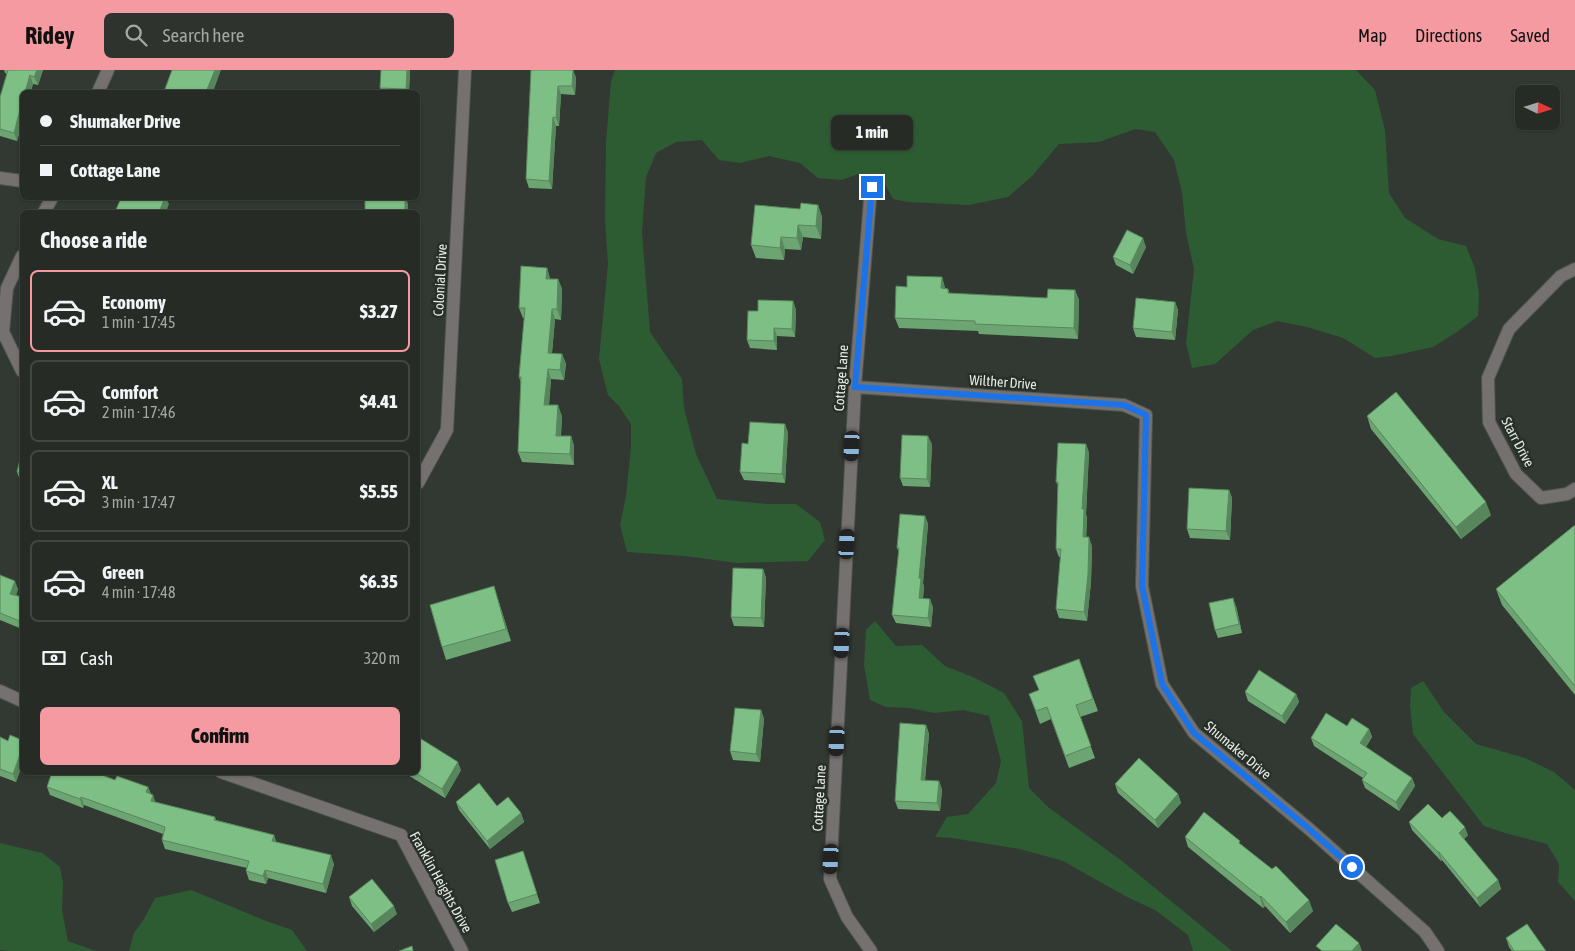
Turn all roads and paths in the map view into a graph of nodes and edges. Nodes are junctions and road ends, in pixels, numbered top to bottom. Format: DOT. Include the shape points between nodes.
graph roads {
  1 [pos="108,70"];
  2 [pos="465,70"];
  3 [pos="99,90"];
  4 [pos="0,178"];
  5 [pos="20,182"];
  6 [pos="872,187"];
  7 [pos="20,260"];
  8 [pos="1575,269"];
  9 [pos="20,367"];
  10 [pos="855,387"];
  11 [pos="1146,415"];
  12 [pos="420,479"];
  13 [pos="1575,489"];
  14 [pos="0,692"];
  15 [pos="20,700"];
  16 [pos="230,775"];
  17 [pos="462,951"];
  18 [pos="871,951"];
  19 [pos="1438,951"];
  1 -- 3 [label="street"];
  2 -- 12 [label="street, Colonial Drive" via="447,430"];
  4 -- 5 [label="street"];
  6 -- 10 [label="street, Cottage Lane"];
  7 -- 9 [label="street" via="7,288 3,332"];
  8 -- 13 [label="street, Starr Drive" via="1561,276 1509,329 1488,378 1489,422 1516,474 1541,498 1567,494"];
  10 -- 11 [label="street, Wilther Drive" via="1124,405"];
  10 -- 18 [label="street, Cottage Lane" via="830,879 847,917"];
  11 -- 19 [label="street, Shumaker Drive" via="1142,586 1162,684 1194,733 1425,932"];
  14 -- 15 [label="street"];
  16 -- 17 [label="street, Franklin Heights Drive" via="401,835"];
}
